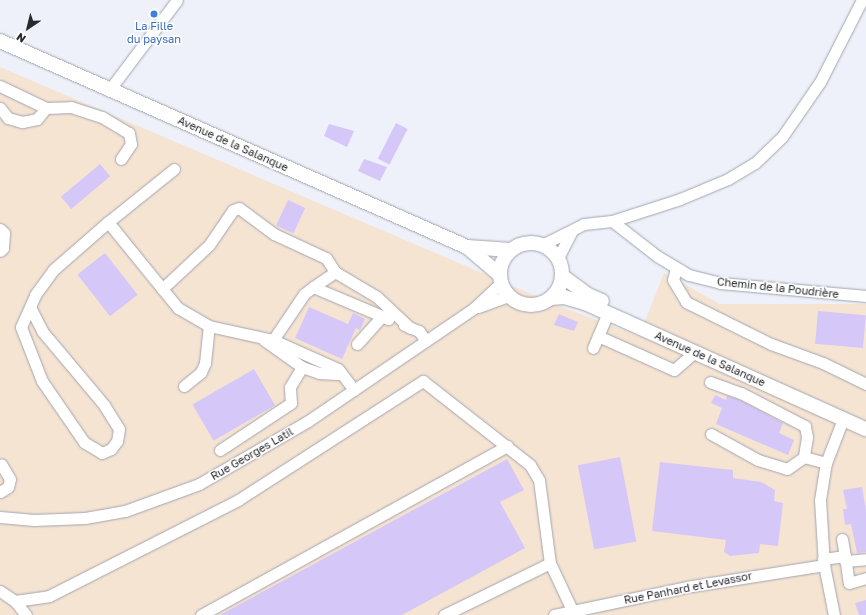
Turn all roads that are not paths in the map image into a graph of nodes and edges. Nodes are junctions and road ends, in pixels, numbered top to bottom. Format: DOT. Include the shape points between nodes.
graph roads {
  1 [pos="177,0"];
  2 [pos="862,0"];
  3 [pos="0,41"];
  4 [pos="0,86"];
  5 [pos="110,90"];
  6 [pos="0,108"];
  7 [pos="46,108"];
  8 [pos="121,159"];
  9 [pos="174,169"];
  10 [pos="612,221"];
  11 [pos="108,222"];
  12 [pos="0,228"];
  13 [pos="571,232"];
  14 [pos="542,245"];
  15 [pos="467,247"];
  16 [pos="511,250"];
  17 [pos="0,251"];
  18 [pos="558,258"];
  19 [pos="676,268"];
  20 [pos="335,272"];
  21 [pos="562,276"];
  22 [pos="500,279"];
  23 [pos="313,287"];
  24 [pos="162,289"];
  25 [pos="509,296"];
  26 [pos="866,296"];
  27 [pos="551,298"];
  28 [pos="30,307"];
  29 [pos="474,308"];
  30 [pos="608,313"];
  31 [pos="382,316"];
  32 [pos="209,326"];
  33 [pos="410,328"];
  34 [pos="598,336"];
  35 [pos="260,337"];
  36 [pos="273,340"];
  37 [pos="426,341"];
  38 [pos="358,344"];
  39 [pos="593,348"];
  40 [pos="695,352"];
  41 [pos="302,366"];
  42 [pos="342,374"];
  43 [pos="710,382"];
  44 [pos="866,384"];
  45 [pos="184,386"];
  46 [pos="354,390"];
  47 [pos="843,419"];
  48 [pos="866,420"];
  49 [pos="866,429"];
  50 [pos="711,434"];
  51 [pos="507,446"];
  52 [pos="220,450"];
  53 [pos="804,457"];
  54 [pos="826,463"];
  55 [pos="1,464"];
  56 [pos="0,492"];
  57 [pos="0,517"];
  58 [pos="842,539"];
  59 [pos="845,558"];
  60 [pos="866,559"];
  61 [pos="824,562"];
  62 [pos="550,563"];
  63 [pos="866,578"];
  64 [pos="0,591"];
  65 [pos="15,601"];
  66 [pos="572,610"];
  67 [pos="26,615"];
  68 [pos="201,615"];
  69 [pos="444,615"];
  70 [pos="554,615"];
  71 [pos="834,615"];
  1 -- 5 [label="street"];
  2 -- 10 [label="street" via="820,82 782,137 755,163 728,179"];
  3 -- 5 [label="main road, Avenue de la Salanque"];
  4 -- 7 [label="street"];
  5 -- 15 [label="main road, Avenue de la Salanque"];
  6 -- 7 [label="street" via="8,118 22,122 36,119"];
  7 -- 8 [label="street" via="70,107 102,117 129,133 131,144"];
  9 -- 11 [label="street"];
  10 -- 13 [label="street" via="584,224"];
  10 -- 19 [label="street, Chemin de la Poudrière"];
  11 -- 24 [label="street"];
  11 -- 28 [label="street" via="53,270 35,295"];
  12 -- 17 [label="street" via="4,233 3,248"];
  13 -- 14 [label="street"];
  13 -- 18 [label="street"];
  14 -- 16 [label="main road" via="526,243"];
  14 -- 18 [label="main road"];
  15 -- 16 [label="main road"];
  15 -- 22 [label="main road"];
  16 -- 22 [label="main road" via="505,257"];
  18 -- 21 [label="main road"];
  19 -- 26 [label="street, Chemin de la Poudrière" via="689,275 720,284"];
  19 -- 44 [label="street" via="673,280 686,302 771,344 823,363"];
  20 -- 23 [label="street"];
  20 -- 24 [label="street" via="326,258 274,234 239,208 233,210 209,245"];
  20 -- 33 [label="street" via="377,297"];
  21 -- 27 [label="main road" via="557,292"];
  21 -- 48 [label="main road, Avenue de la Salanque" via="588,295"];
  22 -- 25 [label="main road"];
  22 -- 29 [label="street, Rue Georges Latil"];
  23 -- 31 [label="street"];
  23 -- 36 [label="street" via="304,294"];
  24 -- 32 [label="street" via="178,308"];
  25 -- 27 [label="main road" via="525,305 534,305"];
  25 -- 29 [label="street, Rue Georges Latil"];
  27 -- 30 [label="main road, Avenue de la Salanque" via="571,299"];
  28 -- 28 [label="street" via="21,327 42,381 84,442 102,453 111,449 117,441 119,429 104,405 42,331"];
  29 -- 37 [label="street, Rue Georges Latil"];
  30 -- 34 [label="street"];
  30 -- 40 [label="main road, Avenue de la Salanque"];
  31 -- 33 [label="street"];
  31 -- 38 [label="street"];
  32 -- 35 [label="street"];
  32 -- 45 [label="street" via="205,362 201,372"];
  33 -- 37 [label="street" via="419,331"];
  34 -- 39 [label="street"];
  34 -- 40 [label="street" via="674,370"];
  35 -- 36 [label="street"];
  35 -- 41 [label="street"];
  36 -- 42 [label="street"];
  37 -- 46 [label="street, Rue Georges Latil"];
  40 -- 47 [label="main road, Avenue de la Salanque"];
  41 -- 42 [label="street" via="319,372"];
  41 -- 52 [label="street" via="290,387 290,403"];
  42 -- 46 [label="street"];
  43 -- 53 [label="street" via="741,393 805,426 807,437"];
  46 -- 57 [label="street, Rue Georges Latil" via="236,465 155,502 86,518 34,520"];
  47 -- 49 [label="main road, Avenue de la Salanque"];
  47 -- 54 [label="street"];
  50 -- 53 [label="street" via="758,460 787,469"];
  51 -- 62 [label="street" via="530,465 539,480"];
  51 -- 65 [label="street" via="423,381 238,500 49,596"];
  51 -- 68 [label="street"];
  53 -- 54 [label="street"];
  54 -- 61 [label="street" via="820,500"];
  55 -- 56 [label="street" via="10,479 8,487"];
  58 -- 59 [label="street"];
  59 -- 60 [label="street, Rue Panhard et Levassor"];
  59 -- 61 [label="street, Rue Panhard et Levassor"];
  59 -- 63 [label="street" via="849,583"];
  61 -- 66 [label="street, Rue Panhard et Levassor"];
  61 -- 71 [label="street"];
  62 -- 66 [label="street"];
  62 -- 69 [label="street"];
  64 -- 65 [label="street"];
  65 -- 67 [label="street"];
  66 -- 70 [label="street, Rue Panhard et Levassor"];
}
